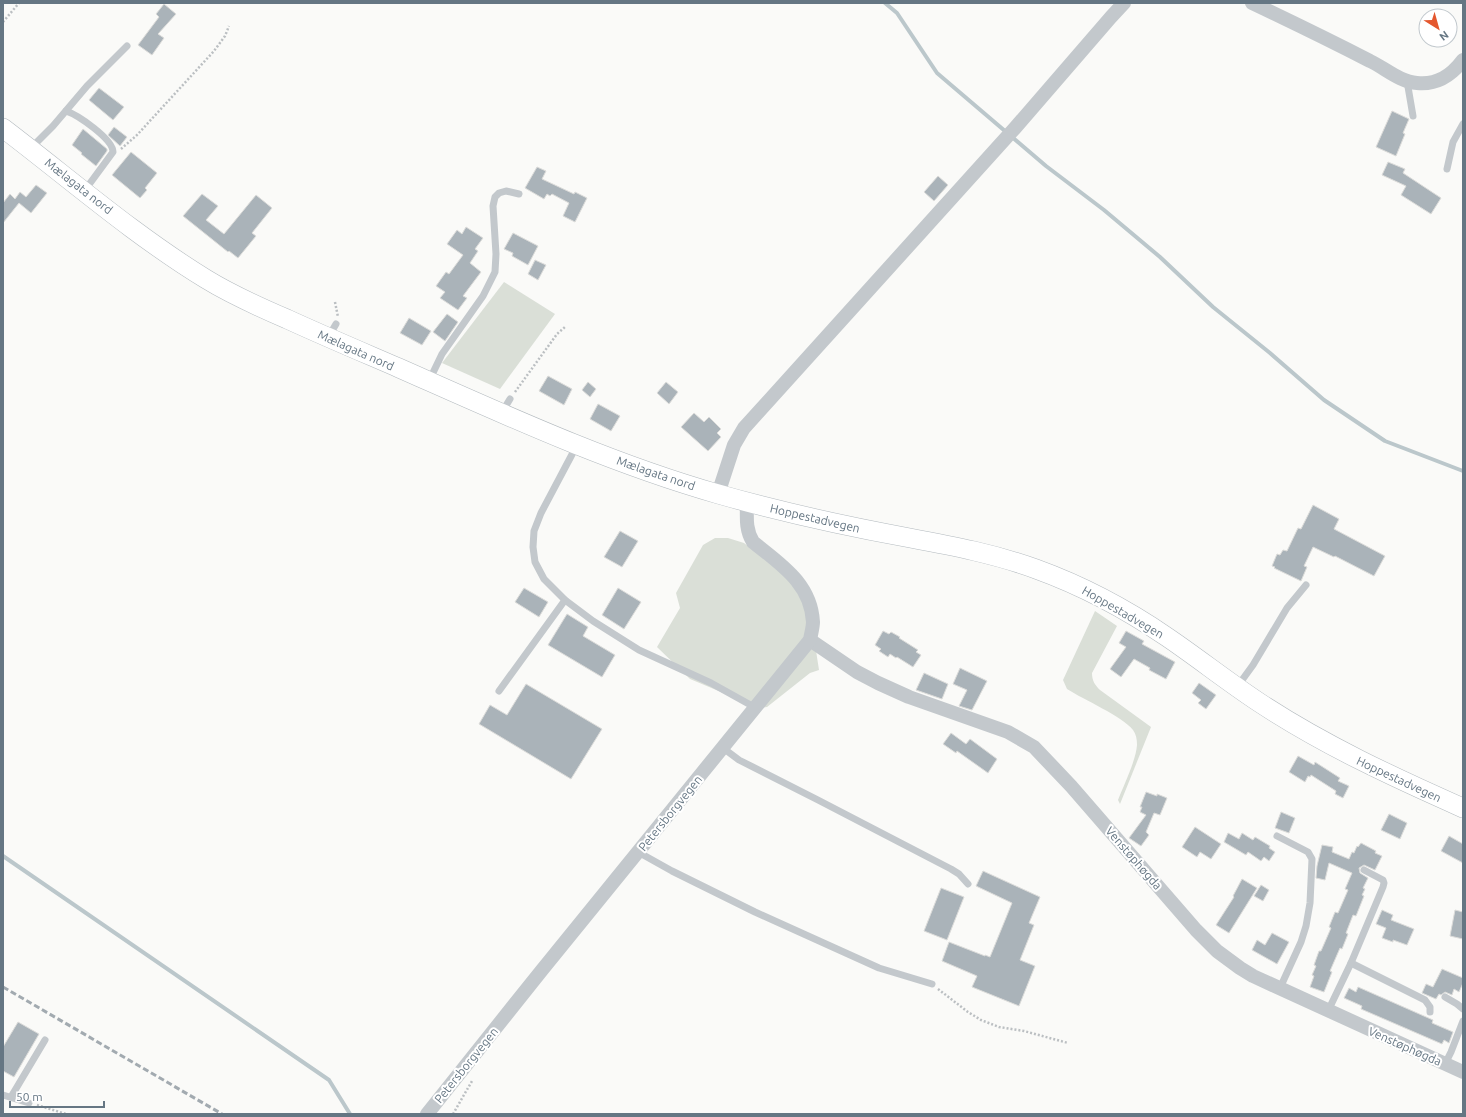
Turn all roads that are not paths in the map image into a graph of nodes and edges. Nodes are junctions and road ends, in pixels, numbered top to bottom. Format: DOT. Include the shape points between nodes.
graph roads {
  1 [pos="1124,3"];
  2 [pos="1252,3"];
  3 [pos="127,46"];
  4 [pos="1463,60"];
  5 [pos="1407,80"];
  6 [pos="66,111"];
  7 [pos="1413,116"];
  8 [pos="1463,124"];
  9 [pos="3,128"];
  10 [pos="30,148"];
  11 [pos="1447,169"];
  12 [pos="84,191"];
  13 [pos="519,194"];
  14 [pos="429,381"];
  15 [pos="578,445"];
  16 [pos="718,494"];
  17 [pos="747,502"];
  18 [pos="1306,585"];
  19 [pos="565,600"];
  20 [pos="810,640"];
  21 [pos="1237,687"];
  22 [pos="499,691"];
  23 [pos="756,708"];
  24 [pos="722,748"];
  25 [pos="1463,808"];
  26 [pos="1276,836"];
  27 [pos="638,852"];
  28 [pos="1364,870"];
  29 [pos="968,884"];
  30 [pos="1351,963"];
  31 [pos="932,984"];
  32 [pos="1280,988"];
  33 [pos="1445,998"];
  34 [pos="1463,1008"];
  35 [pos="1328,1011"];
  36 [pos="1430,1012"];
  37 [pos="1463,1021"];
  38 [pos="45,1040"];
  39 [pos="1445,1064"];
  40 [pos="1463,1072"];
  41 [pos="3,1095"];
  42 [pos="11,1097"];
  43 [pos="29,1103"];
  44 [pos="427,1114"];
  1 -- 16 [label="street" via="1016,128 744,428 734,445"];
  2 -- 5 [label="street"];
  3 -- 6 [label="lane"];
  4 -- 5 [label="street" via="1448,77 1437,82 1415,83"];
  5 -- 7 [label="lane"];
  6 -- 10 [label="lane"];
  6 -- 12 [label="lane" via="80,118 112,146 113,152"];
  8 -- 11 [label="lane" via="1454,142"];
  9 -- 10 [label="main road, Mælagata nord"];
  10 -- 12 [label="main road, Mælagata nord"];
  12 -- 14 [label="main road, Mælagata nord" via="157,247 210,282 242,299 332,331"];
  13 -- 14 [label="lane" via="506,191 495,197 495,272 483,296 442,354"];
  14 -- 15 [label="main road, Mælagata nord" via="506,406"];
  15 -- 16 [label="main road, Mælagata nord" via="642,470"];
  15 -- 19 [label="lane" via="541,513 534,532 535,562 544,579"];
  16 -- 17 [label="main road, Mælagata nord"];
  17 -- 20 [label="street" via="746,526 753,542 798,581 807,597 813,623"];
  17 -- 21 [label="main road, Hoppestadvegen" via="962,548 1034,568 1128,612"];
  18 -- 21 [label="lane" via="1287,608"];
  19 -- 22 [label="lane"];
  19 -- 23 [label="lane" via="639,650 711,683"];
  20 -- 23 [label="street, Petersborgvegen"];
  20 -- 32 [label="street, Venstøphøgda" via="857,672 909,698 1008,732 1034,747 1209,943 1240,968"];
  21 -- 25 [label="main road, Hoppestadvegen" via="1323,741 1409,785"];
  23 -- 24 [label="street, Petersborgvegen"];
  24 -- 27 [label="street, Petersborgvegen"];
  24 -- 29 [label="lane" via="739,760 951,869"];
  26 -- 32 [label="lane" via="1308,852 1312,859 1306,926"];
  27 -- 31 [label="lane" via="755,912 872,965"];
  27 -- 44 [label="street, Petersborgvegen"];
  28 -- 30 [label="lane" via="1379,877 1384,883"];
  30 -- 35 [label="lane"];
  30 -- 36 [label="lane" via="1425,1000"];
  32 -- 35 [label="street, Venstøphøgda"];
  33 -- 34 [label="lane"];
  35 -- 39 [label="street, Venstøphøgda"];
  37 -- 39 [label="lane"];
  38 -- 42 [label="lane"];
  39 -- 40 [label="street, Venstøphøgda"];
  41 -- 42 [label="lane"];
  42 -- 43 [label="lane"];
}
